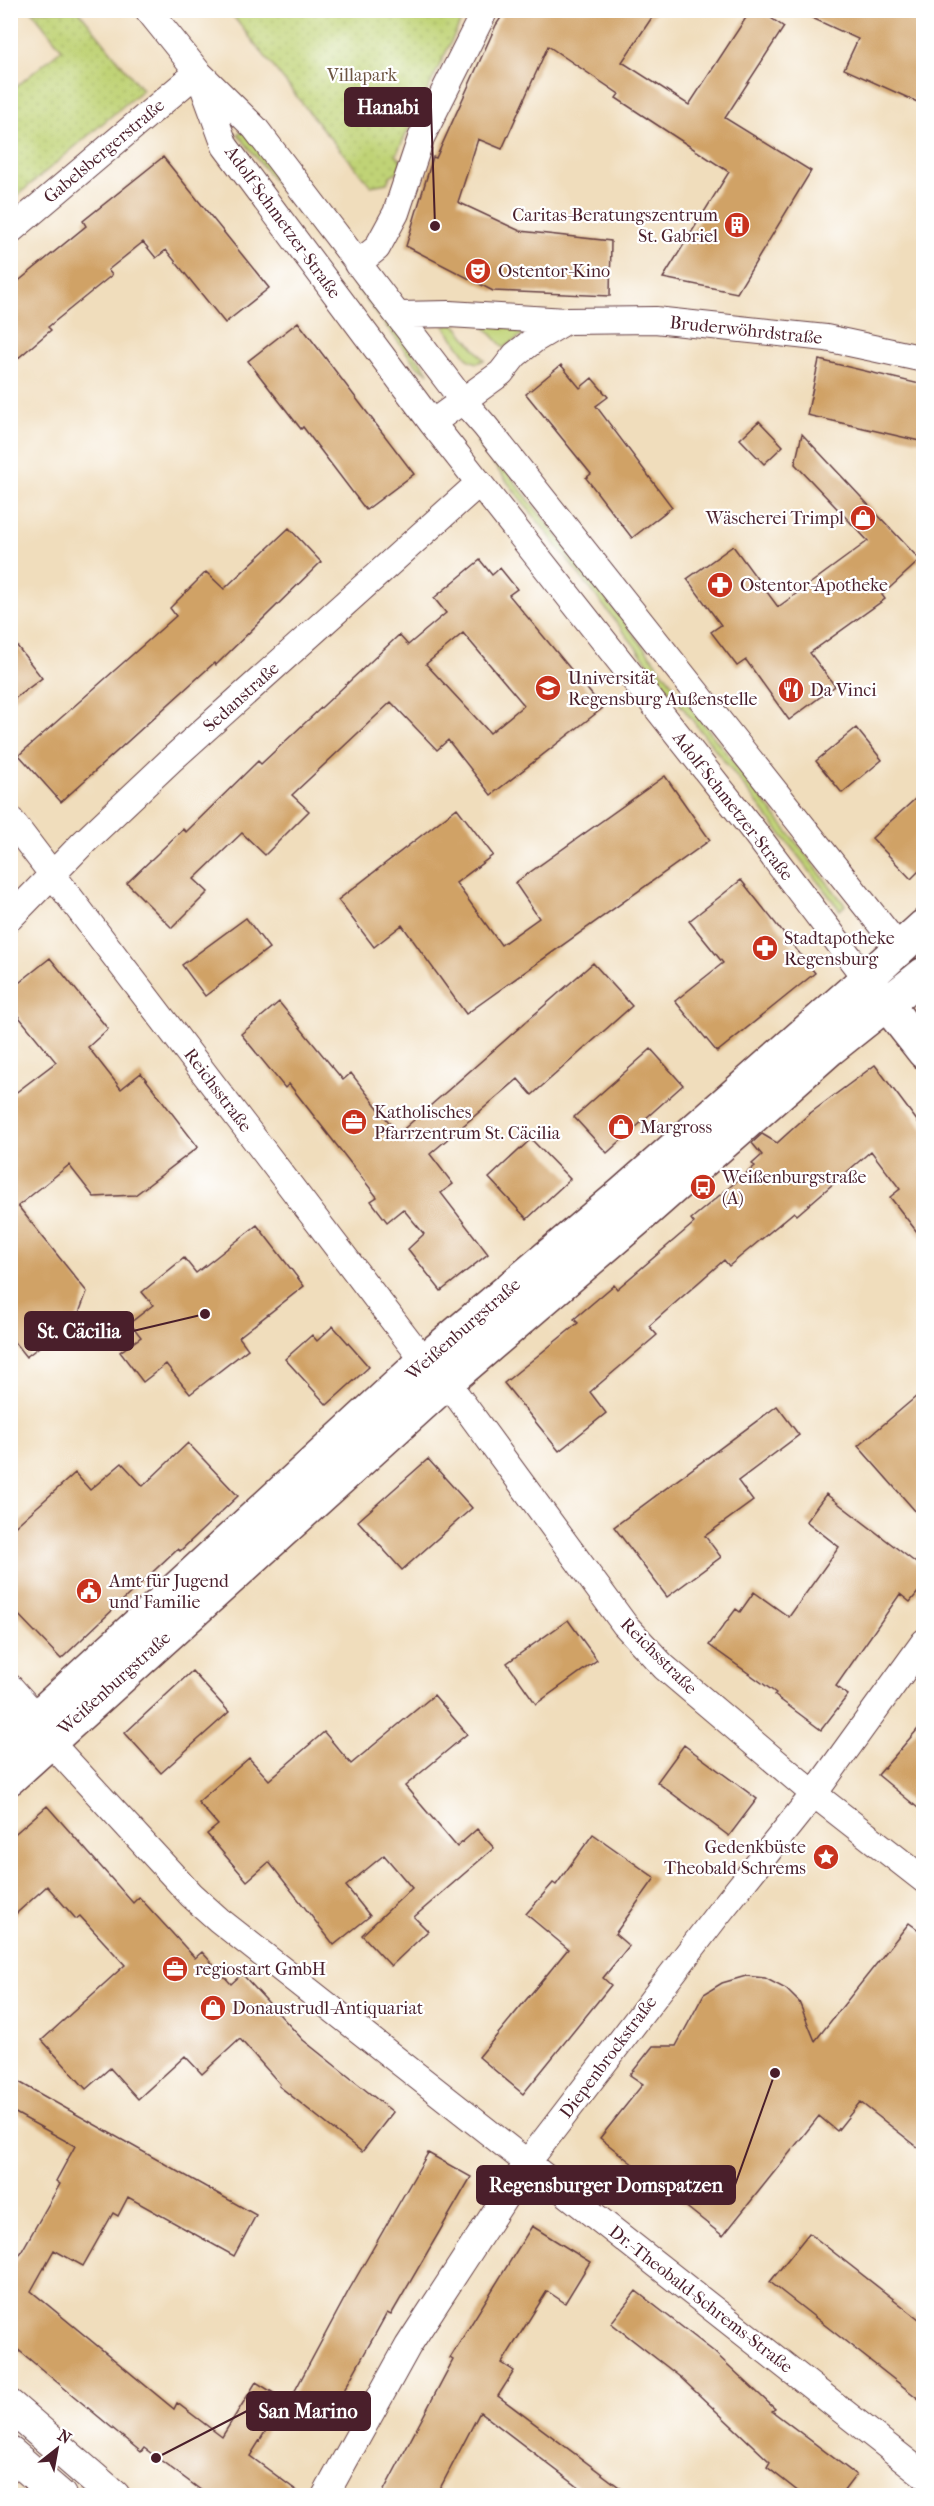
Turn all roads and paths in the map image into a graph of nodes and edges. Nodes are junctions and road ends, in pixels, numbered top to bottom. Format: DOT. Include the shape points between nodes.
graph roads {
  1 [pos="148,10"];
  2 [pos="485,10"];
  3 [pos="198,72"];
  4 [pos="10,231"];
  5 [pos="357,264"];
  6 [pos="398,315"];
  7 [pos="566,321"];
  8 [pos="924,358"];
  9 [pos="463,401"];
  10 [pos="432,423"];
  11 [pos="479,483"];
  12 [pos="10,819"];
  13 [pos="54,874"];
  14 [pos="10,918"];
  15 [pos="924,926"];
  16 [pos="900,949"];
  17 [pos="923,976"];
  18 [pos="876,991"];
  19 [pos="924,1052"];
  20 [pos="436,1372"];
  21 [pos="924,1642"];
  22 [pos="10,1687"];
  23 [pos="44,1729"];
  24 [pos="10,1742"];
  25 [pos="10,1778"];
  26 [pos="814,1794"];
  27 [pos="924,1880"];
  28 [pos="528,2162"];
  29 [pos="10,2406"];
  30 [pos="10,2453"];
  31 [pos="924,2475"];
  32 [pos="60,2496"];
  33 [pos="114,2496"];
  34 [pos="325,2496"];
  1 -- 3 [label="street"];
  2 -- 5 [label="street" via="421,138 396,213 377,248"];
  3 -- 4 [label="street, Gabelsbergerstraße"];
  3 -- 5 [label="street, Adolf-Schmetzer-Straße" via="255,128"];
  3 -- 10 [label="street, Adolf-Schmetzer-Straße" via="225,147"];
  5 -- 6 [label="street, Adolf-Schmetzer-Straße"];
  6 -- 7 [label="street, Bruderwöhrdstraße"];
  6 -- 9 [label="street, Adolf-Schmetzer-Straße"];
  7 -- 8 [label="street, Bruderwöhrdstraße" via="655,320 717,326 826,338"];
  7 -- 9 [label="street" via="534,340 501,373"];
  9 -- 10 [label="street"];
  9 -- 16 [label="street, Adolf-Schmetzer-Straße"];
  10 -- 11 [label="street, Adolf-Schmetzer-Straße"];
  11 -- 13 [label="street, Sedanstraße" via="172,759"];
  11 -- 18 [label="street, Adolf-Schmetzer-Straße"];
  12 -- 13 [label="street, Reichsstraße"];
  13 -- 14 [label="street, Sedanstraße"];
  13 -- 20 [label="street, Reichsstraße"];
  15 -- 16 [label="main road, Weißenburgstraße"];
  16 -- 17 [label="main road, Adolf-Schmetzer-Straße"];
  16 -- 18 [label="main road, Weißenburgstraße"];
  17 -- 18 [label="main road, Weißenburgstraße"];
  18 -- 19 [label="main road, Adolf-Schmetzer-Straße"];
  18 -- 20 [label="main road, Weißenburgstraße"];
  20 -- 23 [label="main road, Weißenburgstraße"];
  20 -- 26 [label="street, Reichsstraße" via="645,1648"];
  21 -- 26 [label="street, Diepenbrockstraße"];
  22 -- 23 [label="street, Dr.-Theobald-Schrems-Straße"];
  23 -- 24 [label="main road, Weißenburgstraße"];
  23 -- 25 [label="main road, Weißenburgstraße"];
  23 -- 28 [label="street, Dr.-Theobald-Schrems-Straße" via="191,1895"];
  26 -- 27 [label="street, Reichsstraße"];
  26 -- 28 [label="street, Diepenbrockstraße"];
  28 -- 31 [label="street, Dr.-Theobald-Schrems-Straße"];
  28 -- 34 [label="street, Diepenbrockstraße" via="408,2346"];
  29 -- 33 [label="street"];
  30 -- 32 [label="street"];
}
